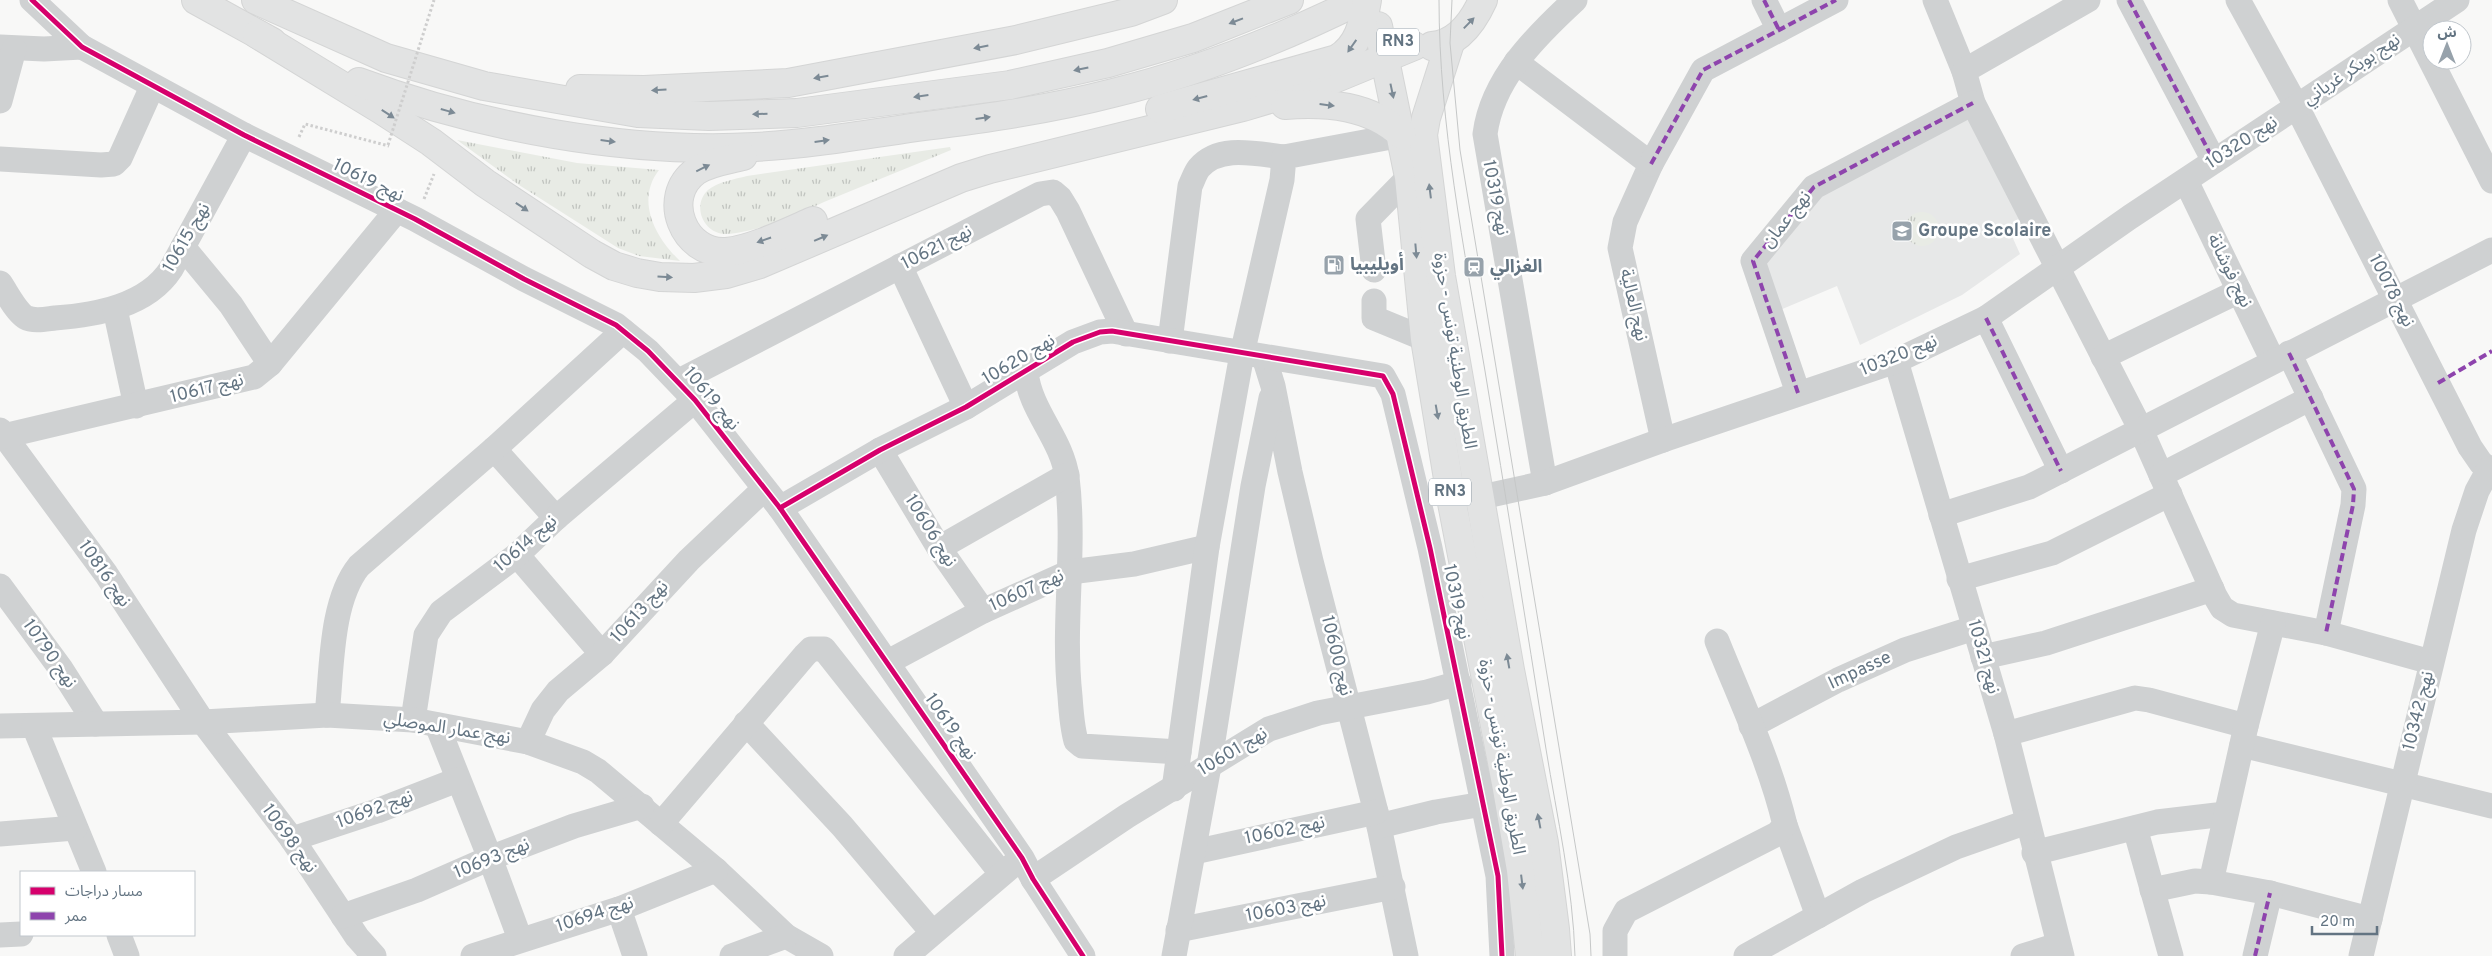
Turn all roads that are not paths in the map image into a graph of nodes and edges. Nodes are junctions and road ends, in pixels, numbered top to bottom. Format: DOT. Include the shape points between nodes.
graph roads {
  1 [pos="32,0"];
  2 [pos="196,0"];
  3 [pos="256,0"];
  4 [pos="1114,0"];
  5 [pos="1164,0"];
  6 [pos="1360,0"];
  7 [pos="1367,0"];
  8 [pos="1371,0"];
  9 [pos="1484,0"];
  10 [pos="1575,0"];
  11 [pos="1764,0"];
  12 [pos="1836,0"];
  13 [pos="1935,0"];
  14 [pos="2088,0"];
  15 [pos="2129,0"];
  16 [pos="2238,0"];
  17 [pos="2400,0"];
  18 [pos="2456,0"];
  19 [pos="1286,2"];
  20 [pos="1378,26"];
  21 [pos="2414,29"];
  22 [pos="1779,30"];
  23 [pos="257,34"];
  24 [pos="1016,40"];
  25 [pos="1450,43"];
  26 [pos="1414,46"];
  27 [pos="82,47"];
  28 [pos="7,48"];
  29 [pos="1385,57"];
  30 [pos="1516,62"];
  31 [pos="1964,71"];
  32 [pos="484,86"];
  33 [pos="152,87"];
  34 [pos="0,101"];
  35 [pos="1973,103"];
  36 [pos="1243,107"];
  37 [pos="2297,107"];
  38 [pos="1402,135"];
  39 [pos="244,136"];
  40 [pos="794,144"];
  41 [pos="1284,157"];
  42 [pos="0,159"];
  43 [pos="2214,161"];
  44 [pos="1649,169"];
  45 [pos="1409,177"];
  46 [pos="2186,180"];
  47 [pos="2492,181"];
  48 [pos="406,215"];
  49 [pos="184,246"];
  50 [pos="2492,250"];
  51 [pos="900,266"];
  52 [pos="2056,268"];
  53 [pos="1374,270"];
  54 [pos="0,283"];
  55 [pos="2239,291"];
  56 [pos="2394,299"];
  57 [pos="1374,301"];
  58 [pos="115,309"];
  59 [pos="1986,318"];
  60 [pos="623,331"];
  61 [pos="1126,334"];
  62 [pos="1425,339"];
  63 [pos="1170,341"];
  64 [pos="1253,355"];
  65 [pos="2103,357"];
  66 [pos="2281,357"];
  67 [pos="1896,361"];
  68 [pos="270,364"];
  69 [pos="1026,372"];
  70 [pos="678,381"];
  71 [pos="1274,386"];
  72 [pos="1798,393"];
  73 [pos="2311,398"];
  74 [pos="695,400"];
  75 [pos="136,406"];
  76 [pos="966,407"];
  77 [pos="2141,430"];
  78 [pos="2,433"];
  79 [pos="1664,440"];
  80 [pos="494,448"];
  81 [pos="880,450"];
  82 [pos="2490,470"];
  83 [pos="2061,471"];
  84 [pos="1067,475"];
  85 [pos="1545,484"];
  86 [pos="2165,484"];
  87 [pos="764,489"];
  88 [pos="1479,497"];
  89 [pos="1452,503"];
  90 [pos="780,508"];
  91 [pos="1941,515"];
  92 [pos="556,518"];
  93 [pos="1207,547"];
  94 [pos="939,548"];
  95 [pos="517,555"];
  96 [pos="1070,572"];
  97 [pos="1960,579"];
  98 [pos="0,586"];
  99 [pos="2212,589"];
  100 [pos="983,611"];
  101 [pos="2273,623"];
  102 [pos="1974,628"];
  103 [pos="2326,633"];
  104 [pos="1718,641"];
  105 [pos="602,654"];
  106 [pos="1983,657"];
  107 [pos="888,662"];
  108 [pos="2431,662"];
  109 [pos="1459,683"];
  110 [pos="1349,707"];
  111 [pos="327,715"];
  112 [pos="203,722"];
  113 [pos="425,723"];
  114 [pos="746,723"];
  115 [pos="96,724"];
  116 [pos="0,726"];
  117 [pos="34,726"];
  118 [pos="1751,726"];
  119 [pos="2006,734"];
  120 [pos="2244,736"];
  121 [pos="528,742"];
  122 [pos="1179,752"];
  123 [pos="1209,766"];
  124 [pos="457,780"];
  125 [pos="2401,785"];
  126 [pos="1174,789"];
  127 [pos="1483,804"];
  128 [pos="642,806"];
  129 [pos="2492,806"];
  130 [pos="2225,814"];
  131 [pos="1378,819"];
  132 [pos="2027,822"];
  133 [pos="660,824"];
  134 [pos="1785,825"];
  135 [pos="76,828"];
  136 [pos="2135,828"];
  137 [pos="0,834"];
  138 [pos="292,839"];
  139 [pos="1194,852"];
  140 [pos="2034,853"];
  141 [pos="490,858"];
  142 [pos="1028,869"];
  143 [pos="716,870"];
  144 [pos="94,871"];
  145 [pos="1001,873"];
  146 [pos="2210,882"];
  147 [pos="1393,887"];
  148 [pos="2152,890"];
  149 [pos="2270,893"];
  150 [pos="619,909"];
  151 [pos="343,916"];
  152 [pos="1818,916"];
  153 [pos="2370,919"];
  154 [pos="1178,930"];
  155 [pos="932,932"];
  156 [pos="20,934"];
  157 [pos="0,935"];
  158 [pos="119,936"];
  159 [pos="786,936"];
  160 [pos="520,939"];
  161 [pos="2060,950"];
  162 [pos="127,956"];
  163 [pos="374,956"];
  164 [pos="473,956"];
  165 [pos="635,956"];
  166 [pos="732,956"];
  167 [pos="821,956"];
  168 [pos="906,956"];
  169 [pos="1084,956"];
  170 [pos="1174,956"];
  171 [pos="1406,956"];
  172 [pos="1502,956"];
  173 [pos="1530,956"];
  174 [pos="1556,956"];
  175 [pos="1615,956"];
  176 [pos="1746,956"];
  177 [pos="2023,956"];
  178 [pos="2171,956"];
  179 [pos="2255,956"];
  180 [pos="2362,956"];
  1 -- 27 [label="street, نهج 10619"];
  2 -- 23 [label="highway"];
  3 -- 32 [label="highway" via="386,58"];
  4 -- 24 [label="highway"];
  5 -- 24 [label="highway" via="1131,12"];
  40 -- 6 [label="highway, one-way" via="1016,114 1113,94 1206,67 1294,33"];
  7 -- 40 [label="highway, one-way" via="1355,44 1346,54 1324,64 1158,110 973,155 787,232 727,252 700,246 689,237 678,212 679,197 685,183 696,172 709,165"];
  8 -- 20 [label="highway, RN3"];
  25 -- 9 [label="highway, RN3, one-way" via="1475,18"];
  10 -- 30 [label="street, نهج 10319"];
  11 -- 22 [label="street"];
  12 -- 22 [label="street, نهج العالية"];
  13 -- 31 [label="street"];
  14 -- 31 [label="street"];
  15 -- 43 [label="street"];
  16 -- 37 [label="street, نهج 10078"];
  17 -- 21 [label="street"];
  18 -- 21 [label="street, نهج بوبكر غرياني"];
  19 -- 32 [label="highway, one-way" via="1193,38 1108,63 1010,85 797,113 709,116 638,113"];
  20 -- 26 [label="highway, RN3" via="1390,38 1403,45"];
  20 -- 29 [label="highway, الطريق الوطنية تونس - حزوة / RN3"];
  21 -- 37 [label="street, نهج بوبكر غرياني"];
  21 -- 47 [label="street"];
  22 -- 44 [label="street, نهج العالية" via="1703,70"];
  23 -- 36 [label="highway, one-way" via="424,138 592,254 614,266 660,277 694,278 726,274 760,264 961,178"];
  23 -- 40 [label="highway, one-way" via="356,81 402,98 468,116 585,138 652,146"];
  24 -- 32 [label="highway, one-way" via="788,83 644,90"];
  25 -- 26 [label="highway, RN3"];
  88 -- 25 [label="highway, الطريق الوطنية تونس - حزوة / RN3, one-way" via="1441,276 1423,136"];
  26 -- 29 [label="highway"];
  27 -- 28 [label="street"];
  27 -- 33 [label="street, نهج 10619"];
  28 -- 34 [label="street"];
  29 -- 36 [label="highway" via="1329,81"];
  29 -- 38 [label="highway, الطريق الوطنية تونس - حزوة / RN3, one-way"];
  30 -- 44 [label="street"];
  30 -- 85 [label="street, نهج 10319" via="1489,110 1485,134"];
  31 -- 35 [label="street"];
  33 -- 39 [label="street, نهج 10619"];
  33 -- 42 [label="street" via="120,158 114,164"];
  35 -- 52 [label="street"];
  35 -- 72 [label="street, نهج عمان" via="1814,187 1753,261"];
  36 -- 38 [label="highway, one-way" via="1324,103 1372,114"];
  37 -- 43 [label="street, نهج 10320"];
  37 -- 56 [label="street, نهج 10078"];
  38 -- 41 [label="street"];
  38 -- 45 [label="highway, الطريق الوطنية تونس - حزوة / RN3"];
  39 -- 48 [label="street, نهج 10619"];
  39 -- 49 [label="street, نهج 10615"];
  41 -- 63 [label="street" via="1244,152 1218,155 1199,168 1190,186"];
  41 -- 64 [label="street"];
  43 -- 46 [label="street, نهج 10320"];
  44 -- 79 [label="street, نهج العالية" via="1625,222 1620,248"];
  45 -- 53 [label="street" via="1368,219"];
  45 -- 62 [label="highway, الطريق الوطنية تونس - حزوة / RN3, one-way"];
  46 -- 52 [label="street, نهج 10320"];
  46 -- 55 [label="street, نهج فوشانة"];
  48 -- 60 [label="street, نهج 10619"];
  48 -- 68 [label="street, نهج 10617"];
  49 -- 58 [label="street, نهج 10615" via="162,282"];
  49 -- 68 [label="street" via="231,305"];
  50 -- 56 [label="street"];
  51 -- 61 [label="street, نهج 10621" via="1040,194 1054,192 1068,211"];
  51 -- 70 [label="street, نهج 10621"];
  51 -- 76 [label="street"];
  52 -- 59 [label="street, نهج 10320"];
  52 -- 65 [label="street"];
  54 -- 58 [label="street, نهج 10615" via="30,319 69,317"];
  55 -- 65 [label="street"];
  55 -- 66 [label="street, نهج فوشانة"];
  56 -- 66 [label="street"];
  56 -- 82 [label="street, نهج 10078" via="2470,447"];
  57 -- 62 [label="street" via="1374,318"];
  58 -- 75 [label="street"];
  59 -- 67 [label="street, نهج 10320"];
  59 -- 83 [label="street"];
  60 -- 70 [label="street, نهج 10619"];
  60 -- 80 [label="street"];
  61 -- 63 [label="street, نهج 10620"];
  61 -- 69 [label="street, نهج 10620" via="1100,332 1074,342"];
  62 -- 89 [label="highway, الطريق الوطنية تونس - حزوة / RN3, one-way"];
  63 -- 64 [label="street, نهج 10620"];
  64 -- 71 [label="street, نهج 10600"];
  64 -- 93 [label="street"];
  64 -- 109 [label="street, نهج 10319" via="1376,374 1382,376 1390,387"];
  65 -- 77 [label="street"];
  66 -- 73 [label="street, نهج فوشانة"];
  66 -- 77 [label="street"];
  67 -- 72 [label="street, نهج 10320"];
  67 -- 91 [label="street, نهج 10321"];
  68 -- 75 [label="street, نهج 10617" via="254,378"];
  69 -- 76 [label="street, نهج 10620"];
  69 -- 84 [label="street" via="1030,396 1062,458"];
  70 -- 74 [label="street, نهج 10619"];
  71 -- 110 [label="street, نهج 10600" via="1290,472"];
  71 -- 123 [label="street" via="1253,486"];
  72 -- 79 [label="street, نهج 10320"];
  73 -- 86 [label="street"];
  73 -- 103 [label="street, نهج فوشانة" via="2354,488"];
  74 -- 87 [label="street, نهج 10619"];
  74 -- 92 [label="street, نهج 10614"];
  75 -- 78 [label="street, نهج 10617"];
  76 -- 81 [label="street, نهج 10620"];
  77 -- 83 [label="street"];
  77 -- 86 [label="street"];
  78 -- 112 [label="street, نهج 10816" via="106,574"];
  79 -- 85 [label="street, نهج 10320"];
  80 -- 92 [label="street"];
  80 -- 111 [label="street" via="351,576 342,599"];
  81 -- 90 [label="street, نهج 10620"];
  81 -- 94 [label="street, نهج 10606"];
  82 -- 108 [label="street, نهج 10342" via="2478,491 2464,530"];
  83 -- 91 [label="street" via="2028,488"];
  84 -- 94 [label="street"];
  84 -- 96 [label="street" via="1071,522"];
  85 -- 88 [label="street, نهج 10320"];
  86 -- 97 [label="street" via="2052,553"];
  86 -- 99 [label="street"];
  87 -- 90 [label="street, نهج 10619"];
  87 -- 105 [label="street, نهج 10613" via="689,560"];
  88 -- 89 [label="street, نهج 10320"];
  174 -- 88 [label="highway, الطريق الوطنية تونس - حزوة / RN3, one-way" via="1544,843"];
  89 -- 173 [label="highway, الطريق الوطنية تونس - حزوة / RN3, one-way" via="1521,870"];
  90 -- 107 [label="street, نهج 10619"];
  91 -- 97 [label="street, نهج 10321"];
  92 -- 95 [label="street, نهج 10614"];
  93 -- 96 [label="street, نهج 10607" via="1134,564"];
  93 -- 122 [label="street"];
  94 -- 100 [label="street, نهج 10606"];
  95 -- 105 [label="street"];
  95 -- 113 [label="street, نهج 10614" via="441,612 426,635"];
  96 -- 100 [label="street, نهج 10607"];
  96 -- 122 [label="street" via="1066,664 1076,741 1088,747"];
  97 -- 102 [label="street, نهج 10321"];
  98 -- 115 [label="street, نهج 10790" via="61,669"];
  99 -- 101 [label="street" via="2226,612"];
  99 -- 106 [label="street" via="2046,643"];
  100 -- 107 [label="street, نهج 10607"];
  101 -- 103 [label="street"];
  101 -- 120 [label="street"];
  102 -- 106 [label="street, نهج 10321"];
  102 -- 118 [label="street, Impasse" via="1905,650 1838,680"];
  103 -- 108 [label="street"];
  104 -- 118 [label="street"];
  105 -- 121 [label="street, نهج 10613" via="558,691 543,710"];
  106 -- 119 [label="street, نهج 10321"];
  107 -- 142 [label="street, نهج 10619"];
  108 -- 125 [label="street, نهج 10342"];
  109 -- 110 [label="street, نهج 10601"];
  109 -- 127 [label="street, نهج 10319"];
  110 -- 123 [label="street, نهج 10601" via="1268,729"];
  110 -- 131 [label="street, نهج 10600"];
  111 -- 112 [label="street, نهج عمار الموصلي"];
  111 -- 113 [label="street, نهج عمار الموصلي"];
  112 -- 115 [label="street, نهج عمار الموصلي"];
  112 -- 138 [label="street, نهج 10698"];
  113 -- 121 [label="street, نهج عمار الموصلي"];
  113 -- 124 [label="street"];
  114 -- 133 [label="street"];
  114 -- 145 [label="street" via="811,649 824,649"];
  114 -- 155 [label="street" via="842,826"];
  115 -- 117 [label="street, نهج عمار الموصلي"];
  116 -- 117 [label="street, نهج عمار الموصلي"];
  117 -- 135 [label="street"];
  118 -- 134 [label="street"];
  119 -- 120 [label="street" via="2135,698 2149,700"];
  119 -- 132 [label="street, نهج 10321"];
  120 -- 125 [label="street"];
  120 -- 130 [label="street"];
  121 -- 128 [label="street, نهج عمار الموصلي" via="583,762"];
  122 -- 126 [label="street"];
  123 -- 126 [label="street, نهج 10601"];
  123 -- 139 [label="street"];
  124 -- 138 [label="street, نهج 10692"];
  124 -- 141 [label="street"];
  125 -- 129 [label="street"];
  125 -- 153 [label="street, نهج 10342"];
  126 -- 142 [label="street, نهج 10601"];
  127 -- 131 [label="street, نهج 10602"];
  127 -- 172 [label="street, نهج 10319" via="1498,876"];
  128 -- 133 [label="street, نهج عمار الموصلي"];
  128 -- 141 [label="street, نهج 10693" via="574,826"];
  130 -- 136 [label="street" via="2157,822"];
  130 -- 146 [label="street"];
  131 -- 139 [label="street, نهج 10602"];
  131 -- 147 [label="street, نهج 10600"];
  132 -- 140 [label="street, نهج 10321"];
  132 -- 152 [label="street" via="1956,847"];
  133 -- 143 [label="street, نهج عمار الموصلي"];
  134 -- 152 [label="street"];
  134 -- 175 [label="street" via="1777,834 1626,911 1615,931"];
  135 -- 137 [label="street"];
  135 -- 144 [label="street"];
  136 -- 140 [label="street"];
  136 -- 148 [label="street"];
  138 -- 151 [label="street, نهج 10698"];
  139 -- 154 [label="street"];
  140 -- 161 [label="street, نهج 10321"];
  141 -- 151 [label="street, نهج 10693" via="417,890"];
  141 -- 160 [label="street"];
  142 -- 145 [label="street, نهج 10601"];
  142 -- 169 [label="street, نهج 10619"];
  143 -- 150 [label="street, نهج 10694"];
  143 -- 159 [label="street, نهج عمار الموصلي"];
  145 -- 155 [label="street, نهج 10601"];
  146 -- 148 [label="street" via="2195,881"];
  146 -- 149 [label="street"];
  147 -- 154 [label="street, نهج 10603"];
  147 -- 171 [label="street, نهج 10600"];
  148 -- 178 [label="street"];
  149 -- 153 [label="street"];
  149 -- 179 [label="street"];
  150 -- 160 [label="street, نهج 10694"];
  150 -- 165 [label="street"];
  151 -- 163 [label="street, نهج 10698"];
  152 -- 176 [label="street"];
  153 -- 180 [label="street, نهج 10342"];
  154 -- 170 [label="street"];
  155 -- 168 [label="street, نهج 10601"];
  156 -- 157 [label="street"];
  158 -- 162 [label="street"];
  159 -- 166 [label="street"];
  159 -- 167 [label="street, نهج عمار الموصلي"];
  160 -- 164 [label="street, نهج 10694"];
  161 -- 177 [label="street"];
}
